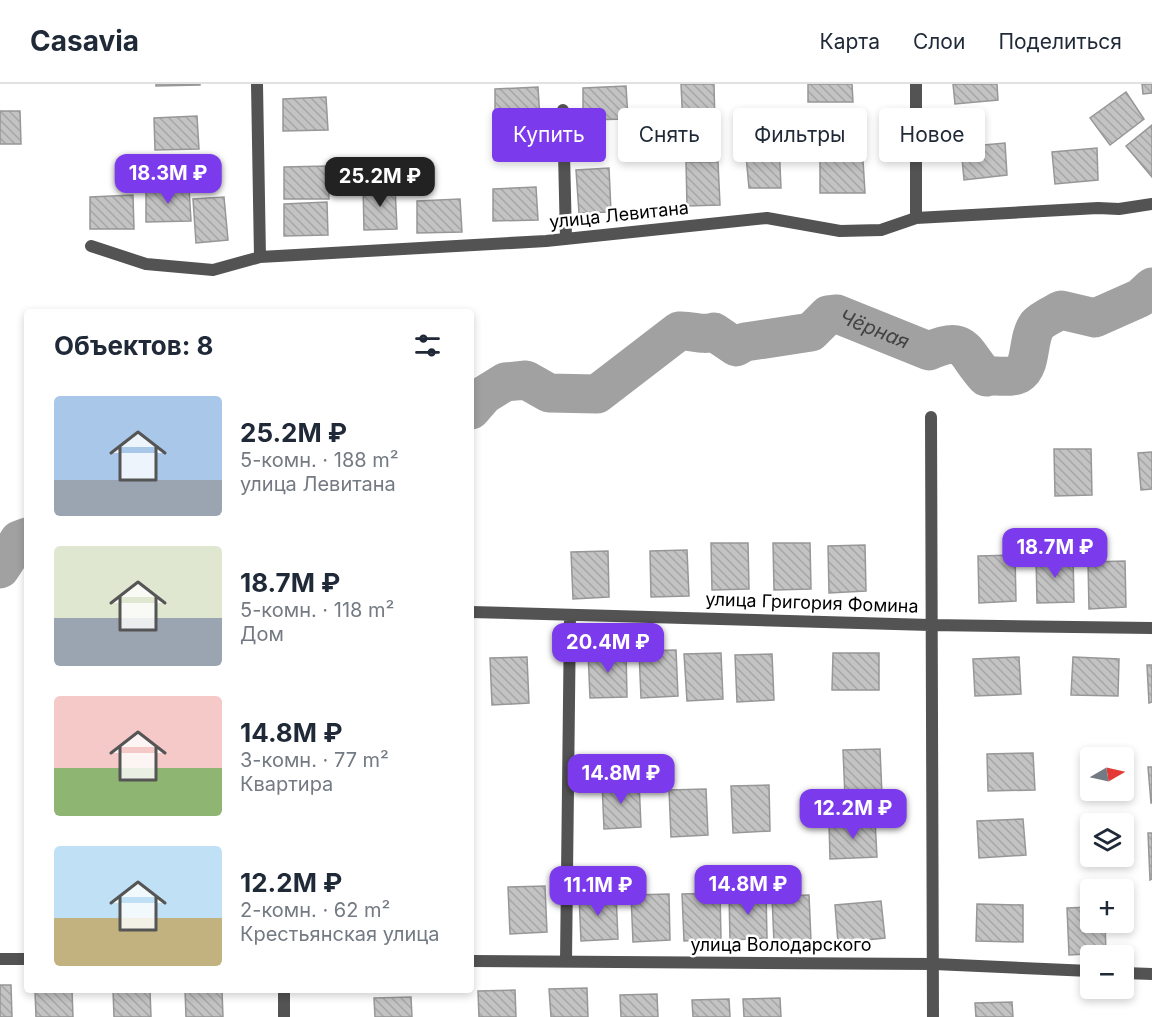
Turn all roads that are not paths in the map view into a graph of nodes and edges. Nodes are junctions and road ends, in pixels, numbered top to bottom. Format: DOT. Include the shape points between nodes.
graph roads {
  1 [pos="257,84"];
  2 [pos="916,84"];
  3 [pos="564,162"];
  4 [pos="1152,204"];
  5 [pos="916,218"];
  6 [pos="566,239"];
  7 [pos="91,246"];
  8 [pos="260,257"];
  9 [pos="932,417"];
  10 [pos="474,612"];
  11 [pos="570,615"];
  12 [pos="930,625"];
  13 [pos="1152,628"];
  14 [pos="0,959"];
  15 [pos="24,959"];
  16 [pos="474,961"];
  17 [pos="566,962"];
  18 [pos="934,964"];
  19 [pos="1080,971"];
  20 [pos="1134,973"];
  21 [pos="1152,974"];
  22 [pos="284,993"];
  23 [pos="284,1017"];
  24 [pos="933,1017"];
  1 -- 8 [label="street"];
  2 -- 5 [label="street"];
  3 -- 6 [label="street"];
  4 -- 5 [label="street, улица Левитана" via="1119,209"];
  5 -- 6 [label="street, улица Левитана" via="881,231 840,231 768,218"];
  6 -- 8 [label="street, улица Левитана"];
  7 -- 8 [label="street, улица Левитана" via="146,264 213,270"];
  9 -- 12 [label="street"];
  10 -- 11 [label="street, улица Григория Фомина"];
  11 -- 12 [label="street, улица Григория Фомина"];
  11 -- 17 [label="street"];
  12 -- 13 [label="street, улица Григория Фомина"];
  12 -- 18 [label="street"];
  14 -- 15 [label="street"];
  16 -- 17 [label="street, улица Володарского"];
  17 -- 18 [label="street, улица Володарского"];
  18 -- 19 [label="street, улица Володарского"];
  18 -- 24 [label="street"];
  20 -- 21 [label="street"];
  22 -- 23 [label="street"];
}
